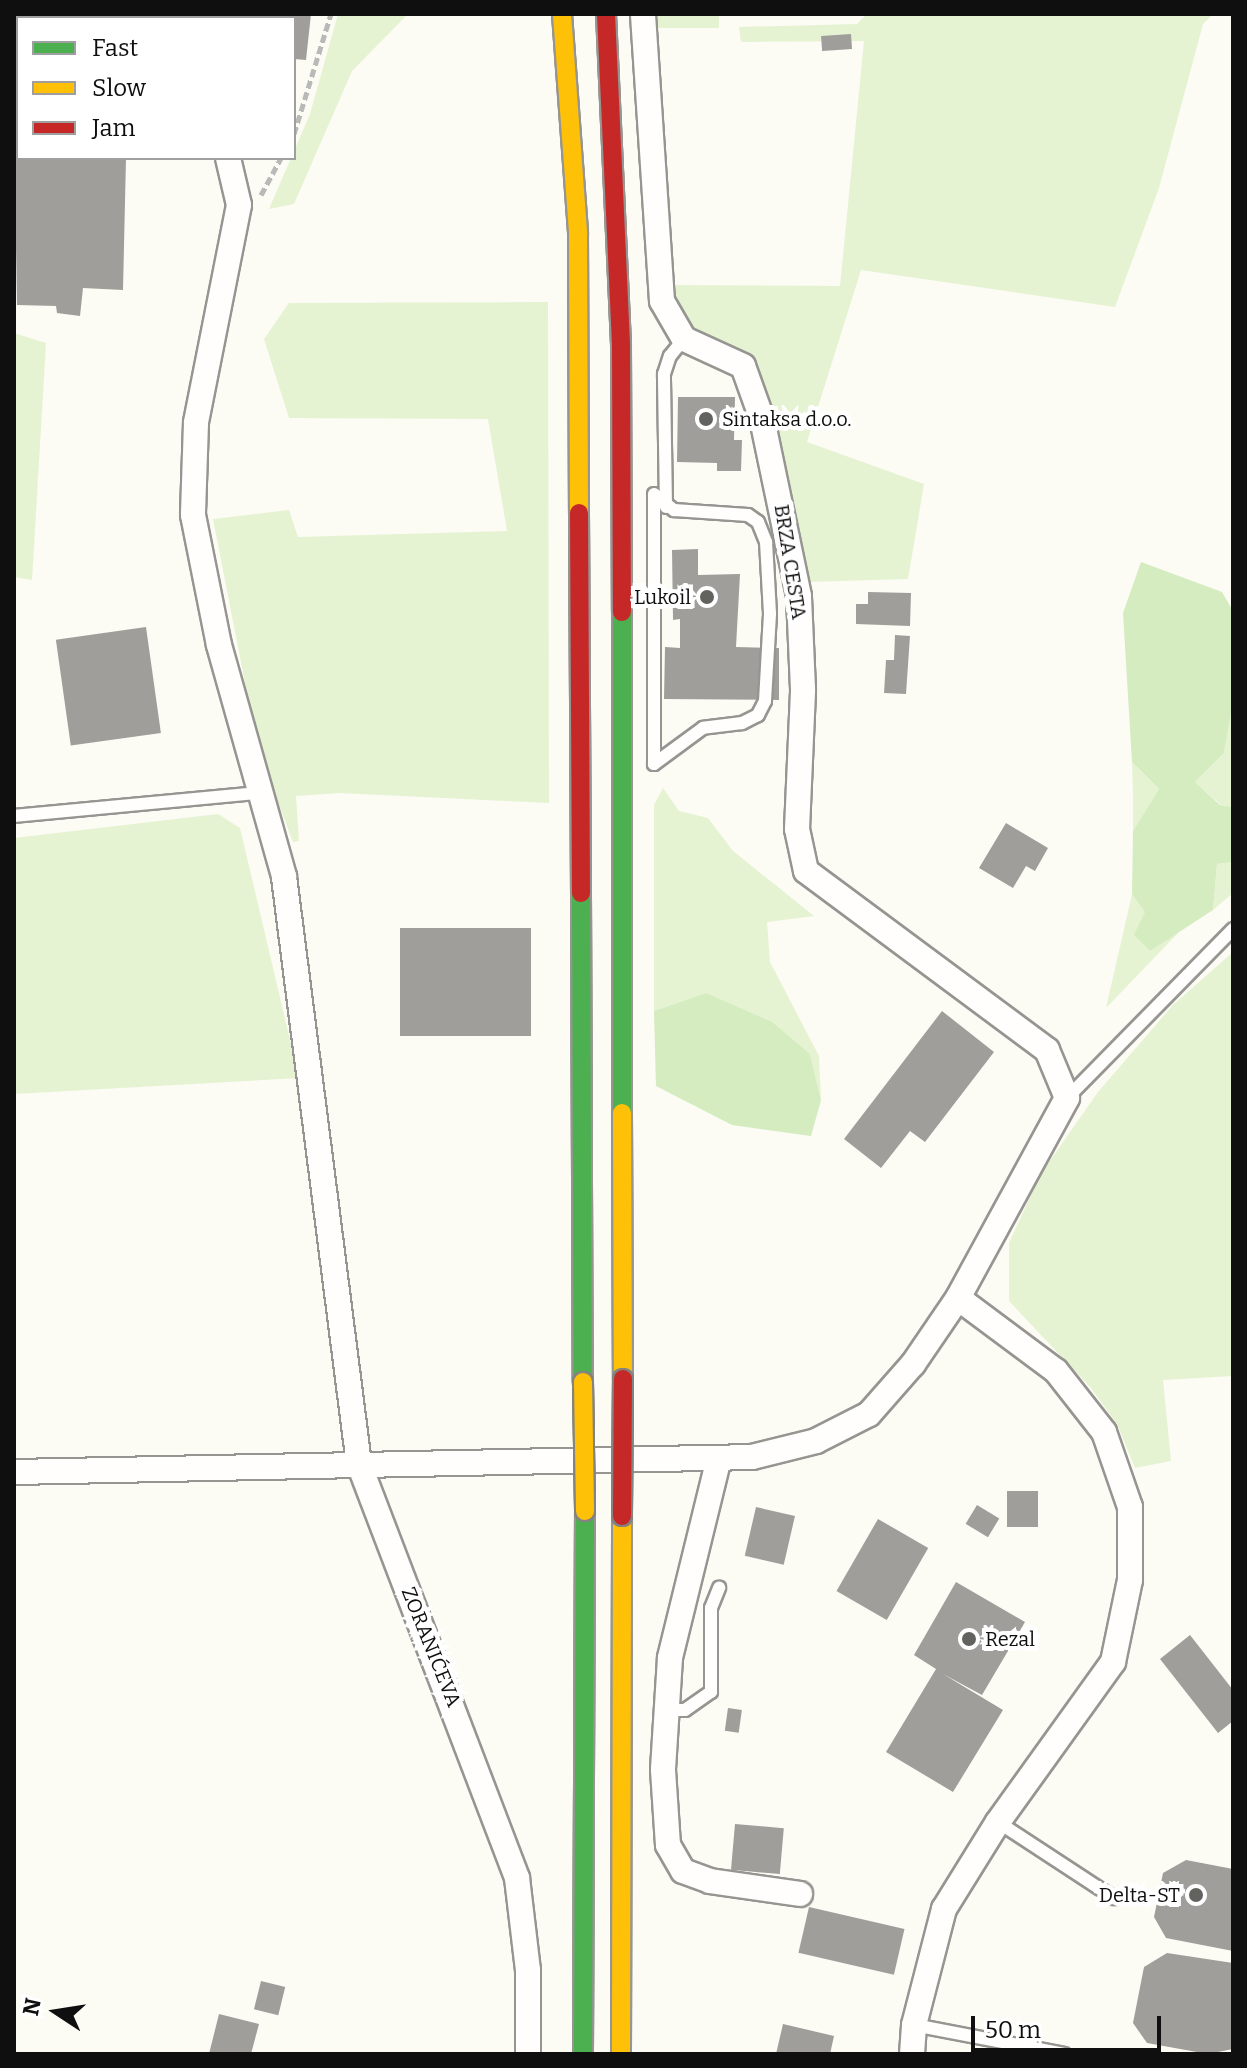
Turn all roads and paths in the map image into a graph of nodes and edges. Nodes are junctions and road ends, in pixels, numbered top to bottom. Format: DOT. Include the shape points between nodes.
graph roads {
  1 [pos="331,14"];
  2 [pos="562,14"];
  3 [pos="606,14"];
  4 [pos="643,14"];
  5 [pos="296,128"];
  6 [pos="235,164"];
  7 [pos="684,339"];
  8 [pos="621,347"];
  9 [pos="645,452"];
  10 [pos="655,493"];
  11 [pos="783,517"];
  12 [pos="758,522"];
  13 [pos="654,764"];
  14 [pos="258,793"];
  15 [pos="14,816"];
  16 [pos="623,867"];
  17 [pos="1233,929"];
  18 [pos="1067,1098"];
  19 [pos="958,1298"];
  20 [pos="719,1458"];
  21 [pos="359,1464"];
  22 [pos="14,1472"];
  23 [pos="719,1588"];
  24 [pos="665,1710"];
  25 [pos="998,1822"];
  26 [pos="800,1894"];
  27 [pos="1114,1898"];
  28 [pos="914,2025"];
  29 [pos="528,2054"];
  30 [pos="583,2054"];
  31 [pos="621,2054"];
  32 [pos="912,2054"];
  33 [pos="1064,2054"];
  1 -- 5 [label="path"];
  2 -- 30 [label="highway, bridge" via="578,234"];
  3 -- 8 [label="highway"];
  4 -- 7 [label="street" via="662,301"];
  6 -- 14 [label="street, ZORANIĆEVA" via="239,205 196,423 193,515 219,645"];
  7 -- 10 [label="lane" via="664,374"];
  7 -- 11 [label="street, BRZA CESTA" via="743,366 762,419"];
  8 -- 9 [label="highway" via="644,383"];
  8 -- 16 [label="highway"];
  10 -- 12 [label="lane" via="748,515"];
  10 -- 13 [label="lane"];
  11 -- 12 [label="lane"];
  11 -- 18 [label="street, BRZA CESTA" via="799,596 803,689 797,829 806,871 1047,1050"];
  12 -- 13 [label="lane" via="766,542 770,614 765,701 758,715 742,723 703,728"];
  13 -- 16 [label="highway" via="643,784 641,839"];
  14 -- 15 [label="lane"];
  14 -- 21 [label="street, ZORANIĆEVA" via="284,877"];
  16 -- 31 [label="highway, bridge"];
  17 -- 18 [label="lane"];
  18 -- 19 [label="street"];
  19 -- 20 [label="street" via="913,1364 869,1414 816,1441 752,1457"];
  19 -- 25 [label="street" via="1056,1371 1104,1432 1130,1507 1130,1580 1113,1662"];
  20 -- 21 [label="street"];
  20 -- 24 [label="street" via="670,1658"];
  21 -- 22 [label="street"];
  21 -- 29 [label="street, ZORANIĆEVA" via="517,1878 528,1970"];
  23 -- 24 [label="lane" via="711,1608 711,1692 685,1710"];
  24 -- 26 [label="street" via="668,1845 683,1871 710,1881"];
  25 -- 27 [label="lane"];
  25 -- 28 [label="street" via="944,1909"];
  28 -- 32 [label="street"];
  28 -- 33 [label="lane"];
}
